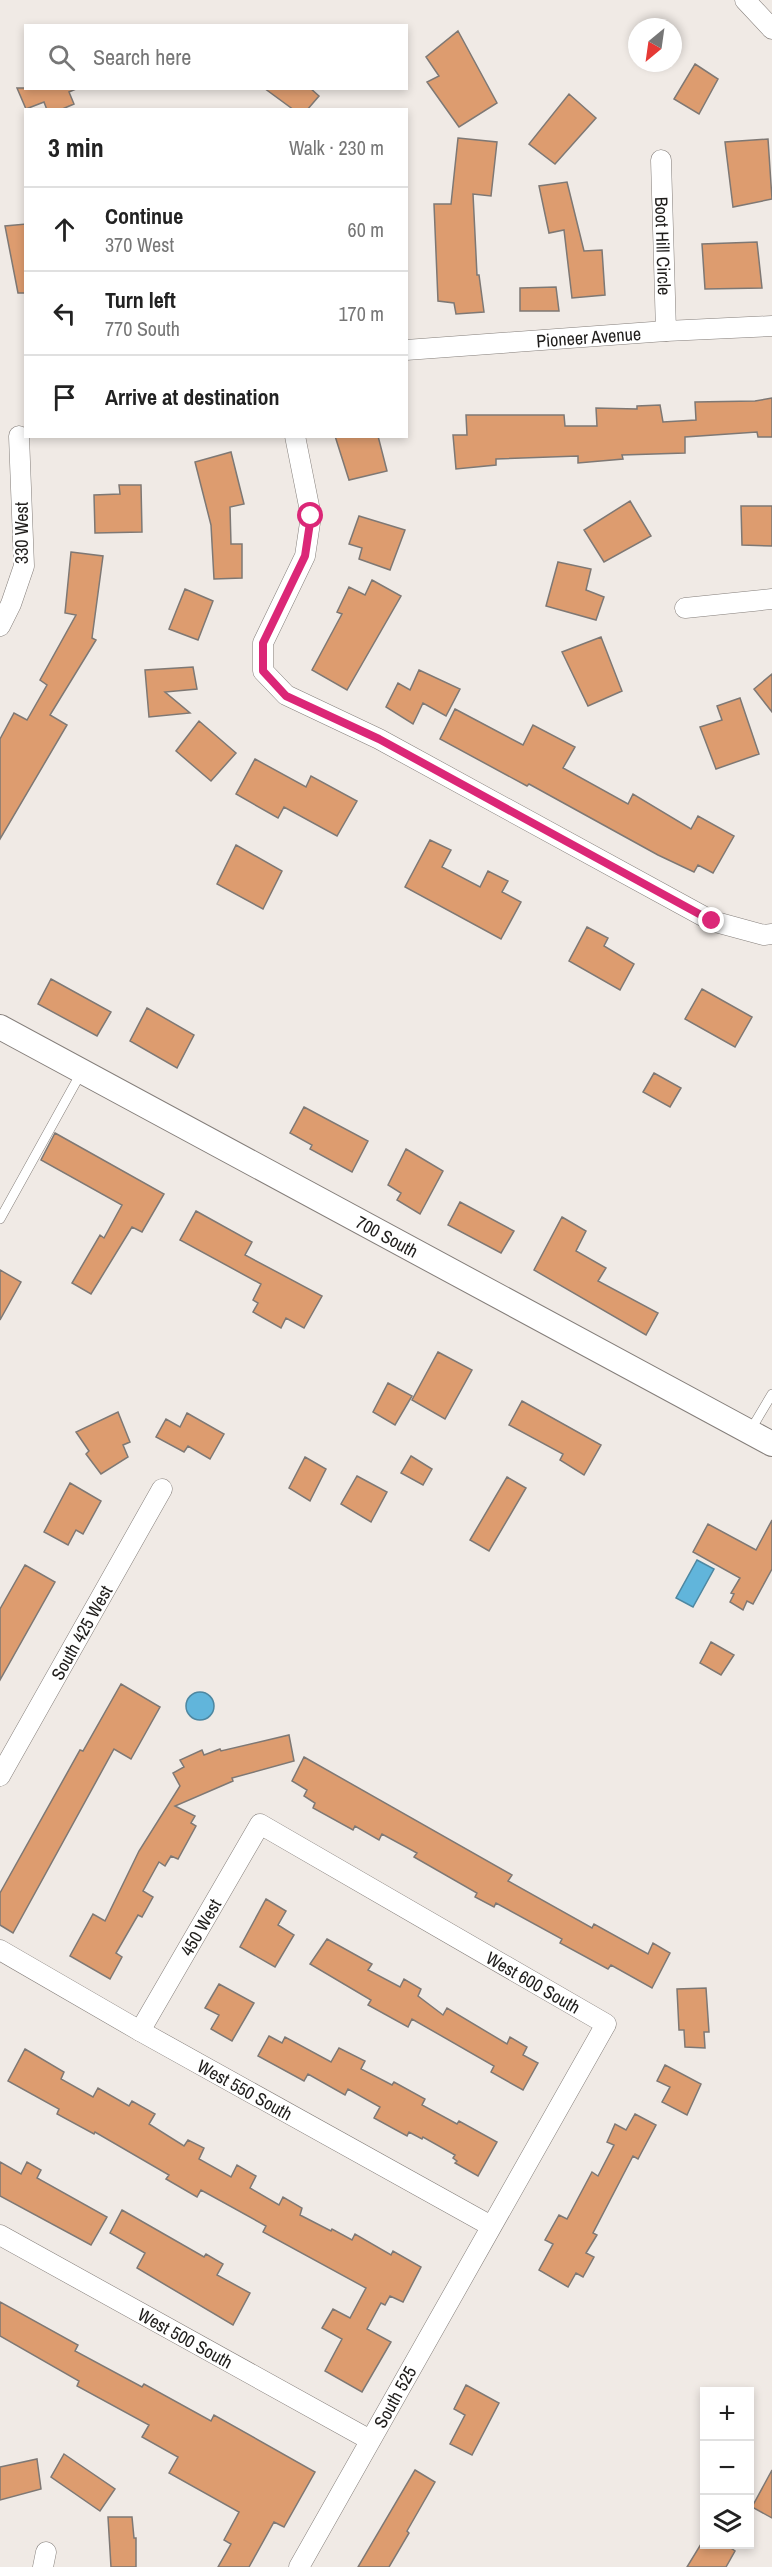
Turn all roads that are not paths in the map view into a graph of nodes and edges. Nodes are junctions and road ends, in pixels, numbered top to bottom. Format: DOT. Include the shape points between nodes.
graph roads {
  1 [pos="745,0"];
  2 [pos="772,29"];
  3 [pos="661,160"];
  4 [pos="772,326"];
  5 [pos="666,331"];
  6 [pos="408,350"];
  7 [pos="15,436"];
  8 [pos="295,438"];
  9 [pos="772,599"];
  10 [pos="685,608"];
  11 [pos="0,626"];
  12 [pos="772,934"];
  13 [pos="0,1027"];
  14 [pos="82,1071"];
  15 [pos="0,1219"];
  16 [pos="772,1394"];
  17 [pos="749,1432"];
  18 [pos="772,1444"];
  19 [pos="162,1489"];
  20 [pos="0,1776"];
  21 [pos="260,1824"];
  22 [pos="0,1950"];
  23 [pos="140,2031"];
  24 [pos="491,2226"];
  25 [pos="0,2235"];
  26 [pos="370,2440"];
  27 [pos="299,2567"];
  1 -- 2 [label="street"];
  3 -- 5 [label="street, Boot Hill Circle"];
  4 -- 5 [label="street, Pioneer Avenue"];
  5 -- 6 [label="street, Pioneer Avenue"];
  7 -- 11 [label="street, 330 West" via="24,566"];
  8 -- 12 [label="street" via="311,516 305,556 263,643 263,671 286,696 379,739 712,921"];
  9 -- 10 [label="street"];
  13 -- 14 [label="street, 700 South"];
  14 -- 15 [label="lane"];
  14 -- 17 [label="street, 700 South"];
  16 -- 17 [label="lane"];
  17 -- 18 [label="street, 700 South"];
  19 -- 20 [label="street, South 425 West"];
  21 -- 23 [label="street, 450 West"];
  21 -- 24 [label="street, West 600 South" via="606,2024"];
  22 -- 23 [label="street, West 550 South"];
  23 -- 24 [label="street, West 550 South"];
  24 -- 26 [label="street, South 525"];
  25 -- 26 [label="street, West 500 South"];
  26 -- 27 [label="street, South 525"];
}
